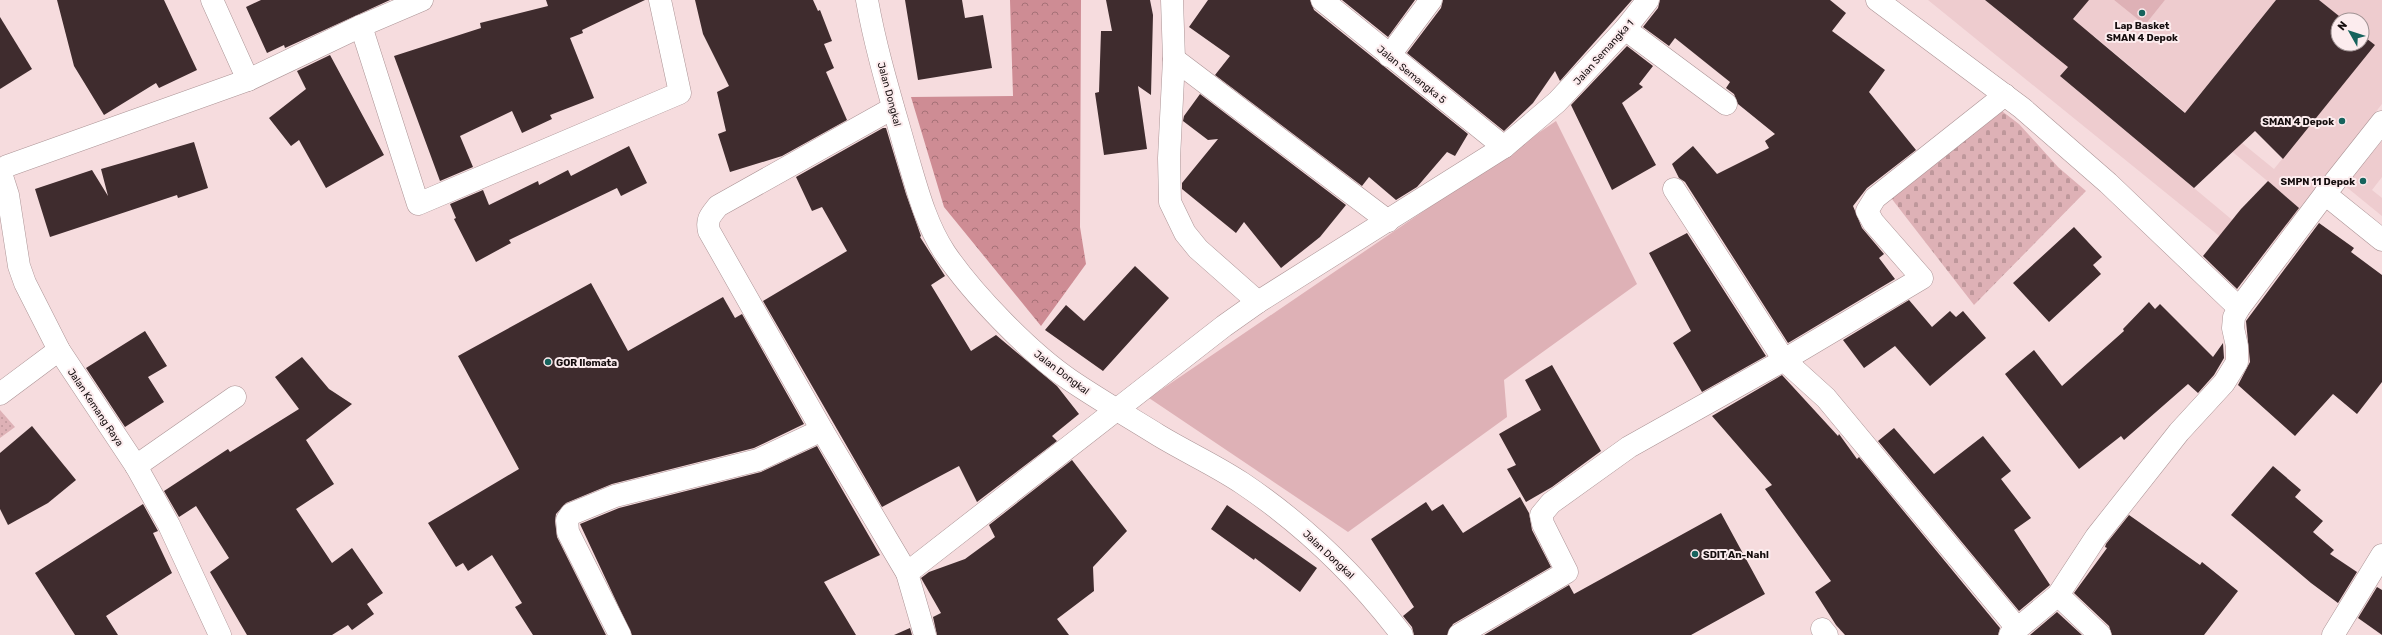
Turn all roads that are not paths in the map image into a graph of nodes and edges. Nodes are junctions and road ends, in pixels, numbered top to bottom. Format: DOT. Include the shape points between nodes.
graph roads {
  1 [pos="212,0"];
  2 [pos="422,0"];
  3 [pos="660,0"];
  4 [pos="866,0"];
  5 [pos="1172,0"];
  6 [pos="1322,0"];
  7 [pos="1431,0"];
  8 [pos="1648,0"];
  9 [pos="1878,0"];
  10 [pos="400,4"];
  11 [pos="361,26"];
  12 [pos="1625,29"];
  13 [pos="1389,56"];
  14 [pos="1174,59"];
  15 [pos="248,80"];
  16 [pos="2005,95"];
  17 [pos="1726,104"];
  18 [pos="893,108"];
  19 [pos="2382,122"];
  20 [pos="1504,147"];
  21 [pos="4,168"];
  22 [pos="1674,189"];
  23 [pos="2325,194"];
  24 [pos="1388,221"];
  25 [pos="2382,240"];
  26 [pos="8,251"];
  27 [pos="1258,302"];
  28 [pos="2239,308"];
  29 [pos="59,350"];
  30 [pos="1784,360"];
  31 [pos="0,394"];
  32 [pos="235,397"];
  33 [pos="1117,409"];
  34 [pos="822,430"];
  35 [pos="136,466"];
  36 [pos="2382,555"];
  37 [pos="908,572"];
  38 [pos="2058,595"];
  39 [pos="2014,632"];
  40 [pos="220,635"];
  41 [pos="620,635"];
  42 [pos="925,635"];
  43 [pos="1402,635"];
  44 [pos="1460,635"];
  45 [pos="2100,635"];
  46 [pos="2333,635"];
  1 -- 15 [label="street"];
  2 -- 10 [label="street"];
  3 -- 11 [label="street" via="680,93 418,204"];
  4 -- 18 [label="street, Jalan Dongkal"];
  5 -- 14 [label="street"];
  6 -- 13 [label="street, Jalan Semangka 5"];
  7 -- 13 [label="street"];
  8 -- 12 [label="street, Jalan Semangka 1"];
  9 -- 16 [label="street"];
  10 -- 11 [label="street"];
  11 -- 15 [label="street"];
  12 -- 17 [label="street"];
  12 -- 20 [label="street, Jalan Semangka 1" via="1557,102"];
  13 -- 20 [label="street, Jalan Semangka 5"];
  14 -- 24 [label="street"];
  14 -- 27 [label="street" via="1169,158 1170,202 1185,233 1198,249"];
  15 -- 21 [label="street"];
  16 -- 28 [label="street" via="2108,183"];
  16 -- 30 [label="street" via="1875,198 1868,211 1873,222 1922,278"];
  18 -- 33 [label="street, Jalan Dongkal" via="931,228 944,252 996,312 1043,359 1069,379"];
  18 -- 34 [label="street" via="718,206 708,219 708,231"];
  19 -- 23 [label="street"];
  20 -- 24 [label="street, Jalan Semangka 1"];
  21 -- 26 [label="street, Jalan Kemang Raya" via="8,195"];
  22 -- 30 [label="street"];
  23 -- 25 [label="street"];
  23 -- 28 [label="street"];
  24 -- 27 [label="street, Jalan Semangka 1"];
  26 -- 29 [label="street, Jalan Kemang Raya" via="19,266"];
  27 -- 33 [label="street, Jalan Semangka 1"];
  28 -- 38 [label="street" via="2234,317 2233,328 2237,362 2096,537"];
  29 -- 31 [label="street"];
  29 -- 35 [label="street, Jalan Kemang Raya"];
  30 -- 39 [label="street" via="1826,398"];
  30 -- 44 [label="street" via="1629,447 1550,503 1541,515 1543,524 1567,572"];
  32 -- 35 [label="street"];
  33 -- 37 [label="street, Jalan Semangka 1"];
  33 -- 43 [label="street, Jalan Dongkal" via="1241,483 1305,530 1365,588"];
  34 -- 37 [label="street"];
  34 -- 41 [label="street" via="758,460 614,496 570,514 567,520 568,532"];
  35 -- 40 [label="street, Jalan Kemang Raya" via="190,567"];
  36 -- 46 [label="street"];
  37 -- 42 [label="street"];
  38 -- 39 [label="street"];
  38 -- 45 [label="street"];
}
